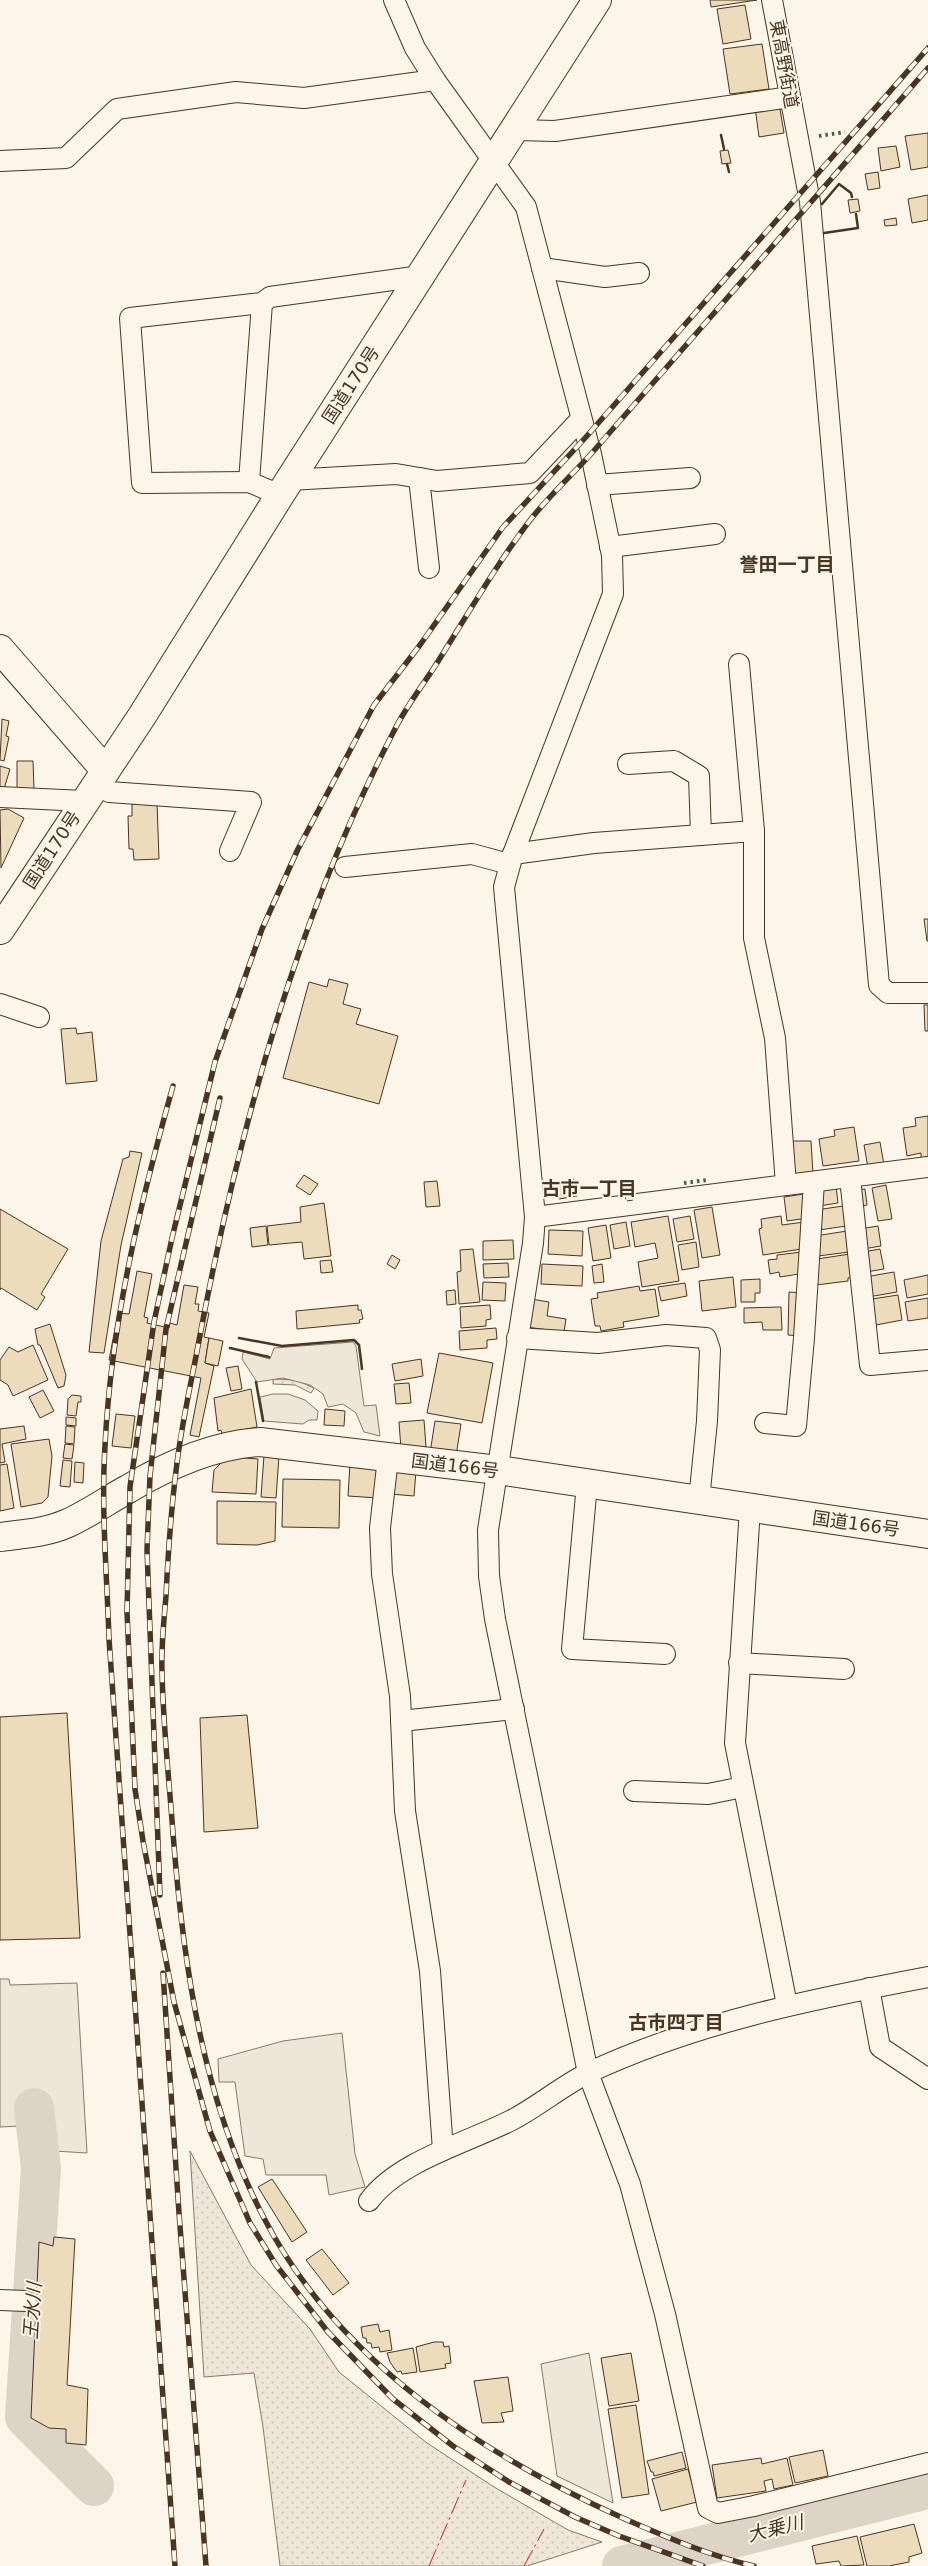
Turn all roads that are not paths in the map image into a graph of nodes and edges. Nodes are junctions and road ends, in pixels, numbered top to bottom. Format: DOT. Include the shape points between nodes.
graph roads {
  1 [pos="394,0"];
  2 [pos="597,0"];
  3 [pos="772,0"];
  4 [pos="435,80"];
  5 [pos="790,97"];
  6 [pos="516,130"];
  7 [pos="0,160"];
  8 [pos="496,161"];
  9 [pos="542,268"];
  10 [pos="639,273"];
  11 [pos="421,276"];
  12 [pos="262,303"];
  13 [pos="581,419"];
  14 [pos="419,478"];
  15 [pos="690,478"];
  16 [pos="249,482"];
  17 [pos="597,485"];
  18 [pos="284,487"];
  19 [pos="715,534"];
  20 [pos="610,547"];
  21 [pos="429,568"];
  22 [pos="0,649"];
  23 [pos="739,664"];
  24 [pos="628,764"];
  25 [pos="95,784"];
  26 [pos="0,797"];
  27 [pos="754,831"];
  28 [pos="700,835"];
  29 [pos="230,851"];
  30 [pos="511,859"];
  31 [pos="345,867"];
  32 [pos="0,930"];
  33 [pos="928,993"];
  34 [pos="0,1004"];
  35 [pos="39,1017"];
  36 [pos="928,1167"];
  37 [pos="850,1178"];
  38 [pos="814,1182"];
  39 [pos="786,1185"];
  40 [pos="535,1217"];
  41 [pos="517,1338"];
  42 [pos="928,1360"];
  43 [pos="765,1423"];
  44 [pos="388,1458"];
  45 [pos="498,1470"];
  46 [pos="587,1484"];
  47 [pos="699,1500"];
  48 [pos="750,1508"];
  49 [pos="928,1534"];
  50 [pos="0,1537"];
  51 [pos="665,1654"];
  52 [pos="739,1663"];
  53 [pos="844,1669"];
  54 [pos="514,1708"];
  55 [pos="401,1721"];
  56 [pos="743,1787"];
  57 [pos="634,1791"];
  58 [pos="928,1977"];
  59 [pos="869,1988"];
  60 [pos="787,2006"];
  61 [pos="588,2073"];
  62 [pos="928,2079"];
  63 [pos="443,2150"];
  64 [pos="369,2202"];
  65 [pos="0,2300"];
  66 [pos="26,2301"];
  67 [pos="928,2463"];
  1 -- 4 [label="street" via="415,48"];
  2 -- 6 [label="highway, 国道170号"];
  3 -- 5 [label="street, 東高野街道"];
  4 -- 7 [label="street" via="304,98 236,92 117,109 66,158"];
  4 -- 8 [label="street"];
  5 -- 6 [label="street" via="555,131"];
  5 -- 33 [label="street, 東高野街道" via="810,202 879,985 888,993"];
  6 -- 8 [label="highway, 国道170号"];
  8 -- 9 [label="street" via="526,207"];
  8 -- 11 [label="highway, 国道170号"];
  9 -- 10 [label="street" via="605,277"];
  9 -- 13 [label="street"];
  11 -- 12 [label="street" via="270,297"];
  11 -- 18 [label="highway, 国道170号"];
  12 -- 16 [label="street"];
  12 -- 16 [label="street" via="130,318 142,483"];
  13 -- 14 [label="street" via="530,473 437,481"];
  13 -- 17 [label="street"];
  14 -- 18 [label="street" via="396,474"];
  14 -- 21 [label="street"];
  15 -- 17 [label="street"];
  16 -- 18 [label="street"];
  17 -- 20 [label="street"];
  18 -- 25 [label="highway, 国道170号" via="142,716"];
  19 -- 20 [label="street"];
  20 -- 30 [label="street" via="613,594"];
  22 -- 25 [label="highway"];
  23 -- 27 [label="street"];
  24 -- 28 [label="street" via="674,761 699,776"];
  25 -- 26 [label="street"];
  25 -- 29 [label="street" via="109,792 252,802"];
  25 -- 32 [label="highway, 国道170号"];
  27 -- 28 [label="street"];
  27 -- 39 [label="street" via="754,938 775,1038"];
  28 -- 30 [label="street" via="594,843"];
  30 -- 31 [label="street" via="472,854"];
  30 -- 40 [label="street" via="504,887"];
  34 -- 35 [label="street"];
  36 -- 37 [label="street"];
  37 -- 38 [label="street"];
  37 -- 42 [label="street" via="870,1365"];
  38 -- 39 [label="street"];
  38 -- 43 [label="street" via="796,1426"];
  39 -- 40 [label="street"];
  40 -- 41 [label="street"];
  41 -- 45 [label="street"];
  41 -- 47 [label="street" via="598,1343 666,1335 706,1338 710,1350 707,1422"];
  44 -- 45 [label="highway, 国道166号"];
  44 -- 50 [label="highway, 国道166号" via="260,1442 220,1447 150,1476 68,1523 42,1531"];
  44 -- 55 [label="street" via="380,1528 382,1574"];
  45 -- 46 [label="highway, 国道166号"];
  45 -- 54 [label="street" via="488,1530 489,1576"];
  46 -- 47 [label="highway, 国道166号"];
  46 -- 51 [label="street" via="572,1649"];
  47 -- 48 [label="highway, 国道166号"];
  48 -- 49 [label="highway, 国道166号"];
  48 -- 52 [label="street"];
  52 -- 53 [label="street"];
  52 -- 56 [label="street" via="735,1743"];
  54 -- 55 [label="street"];
  54 -- 61 [label="street"];
  55 -- 63 [label="street" via="405,1811 430,1971"];
  56 -- 57 [label="street" via="708,1794"];
  56 -- 60 [label="street"];
  58 -- 59 [label="street"];
  59 -- 60 [label="street"];
  59 -- 62 [label="street" via="880,2046"];
  60 -- 61 [label="street" via="666,2040"];
  61 -- 63 [label="street" via="513,2120"];
  61 -- 67 [label="street" via="630,2184 665,2314 708,2508 718,2513 754,2506"];
  63 -- 64 [label="street" via="379,2187"];
  65 -- 66 [label="street"];
}
